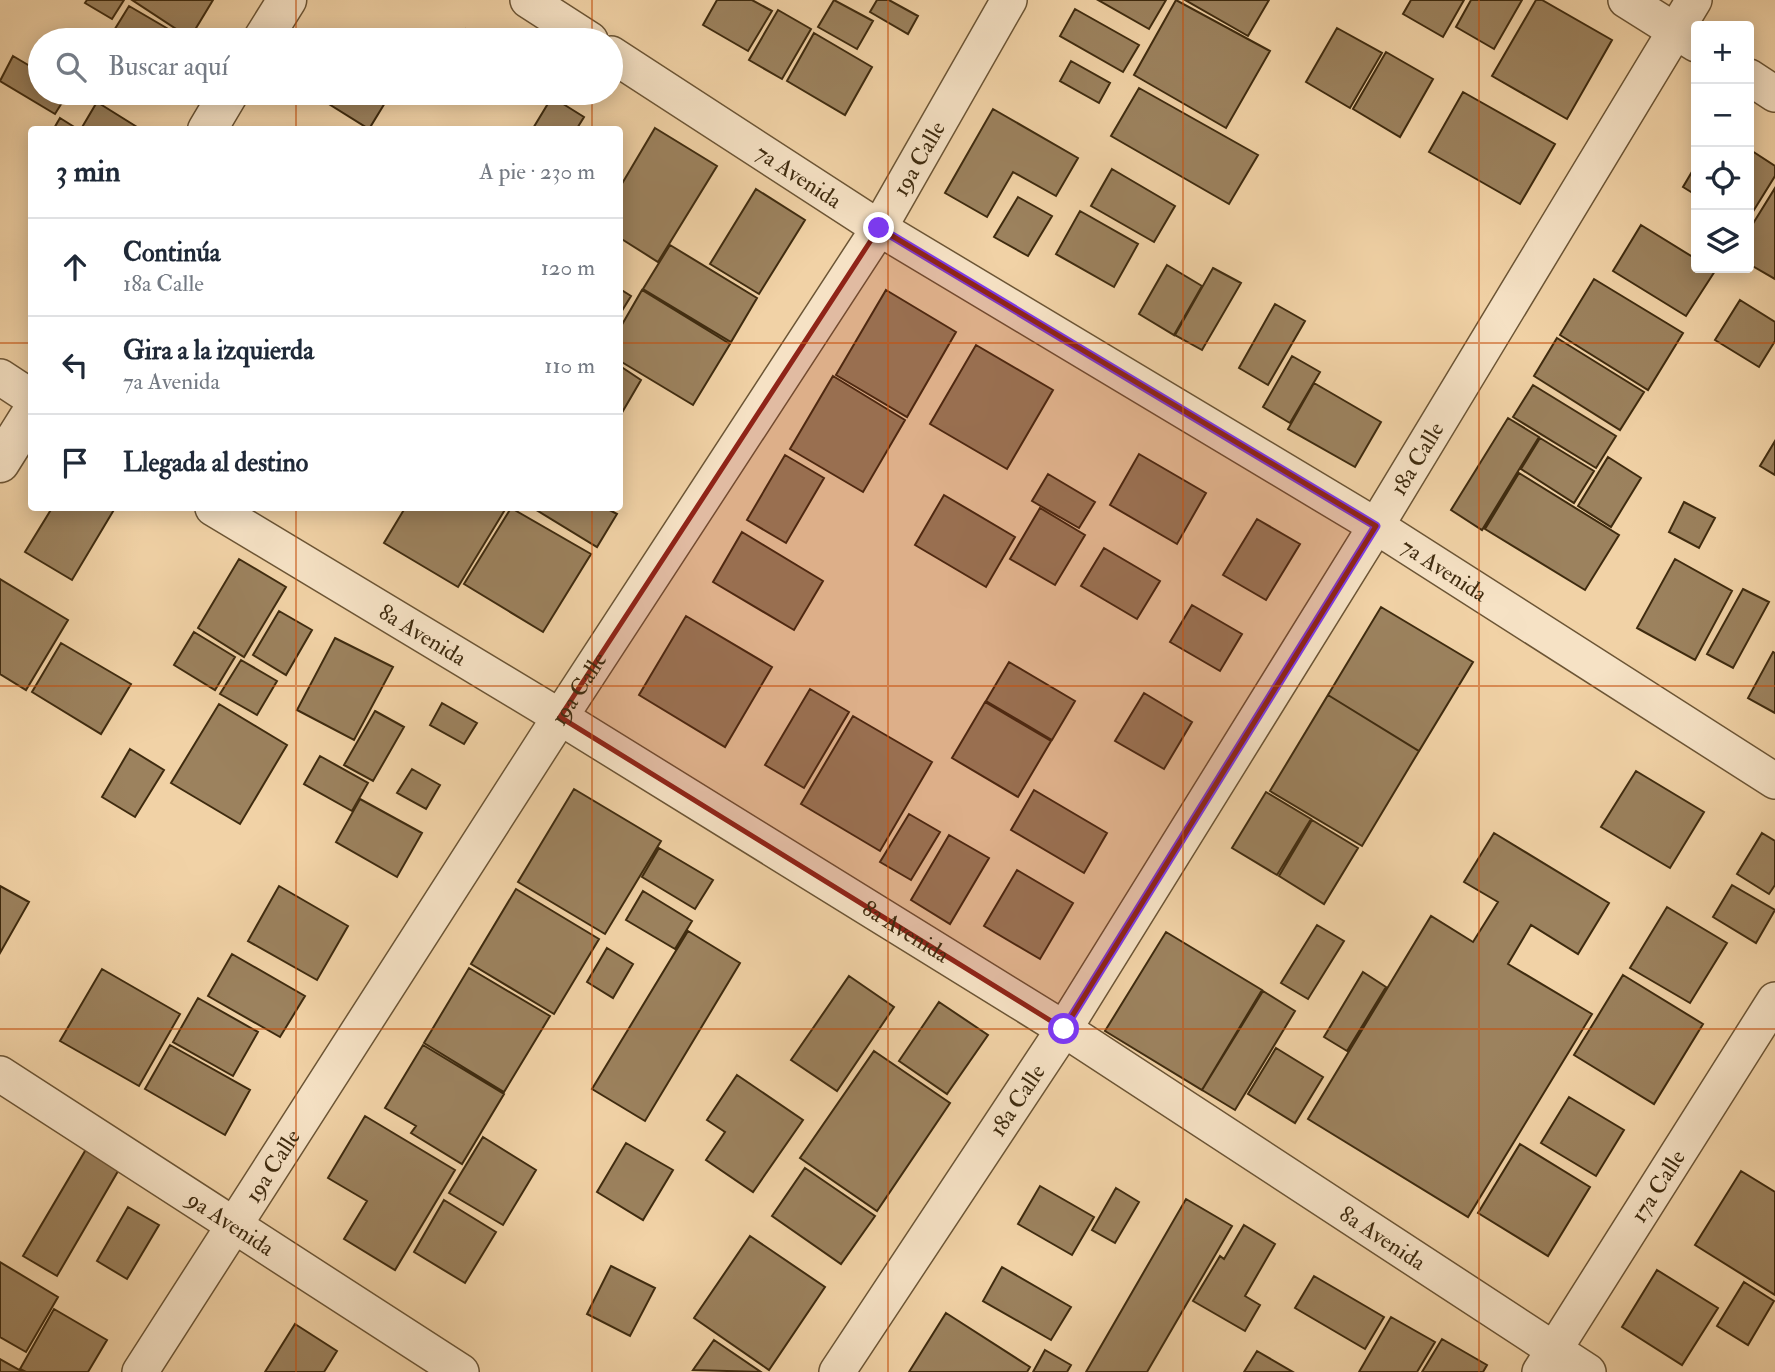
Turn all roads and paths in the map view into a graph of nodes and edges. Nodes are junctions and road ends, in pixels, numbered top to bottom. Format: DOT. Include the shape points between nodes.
graph roads {
  1 [pos="287,0"];
  2 [pos="528,0"];
  3 [pos="1009,0"];
  4 [pos="1626,0"];
  5 [pos="1694,0"];
  6 [pos="270,28"];
  7 [pos="571,28"];
  8 [pos="1685,37"];
  9 [pos="623,62"];
  10 [pos="1754,80"];
  11 [pos="1775,94"];
  12 [pos="222,105"];
  13 [pos="208,126"];
  14 [pos="879,228"];
  15 [pos="0,377"];
  16 [pos="28,395"];
  17 [pos="28,418"];
  18 [pos="0,463"];
  19 [pos="218,511"];
  20 [pos="1376,526"];
  21 [pos="560,717"];
  22 [pos="1775,781"];
  23 [pos="1775,1000"];
  24 [pos="1064,1029"];
  25 [pos="0,1074"];
  26 [pos="234,1226"];
  27 [pos="1546,1361"];
  28 [pos="140,1372"];
  29 [pos="461,1372"];
  30 [pos="837,1372"];
  31 [pos="1588,1372"];
  1 -- 6 [label="street"];
  2 -- 7 [label="street"];
  3 -- 14 [label="street, 19a Calle"];
  4 -- 8 [label="street"];
  5 -- 8 [label="street, 18a Calle"];
  8 -- 20 [label="street, 18a Calle"];
  9 -- 14 [label="street, 7a Avenida"];
  10 -- 11 [label="street"];
  12 -- 13 [label="street"];
  14 -- 20 [label="street, 7a Avenida"];
  14 -- 21 [label="street, 19a Calle"];
  15 -- 16 [label="street"];
  17 -- 18 [label="street"];
  19 -- 21 [label="street, 8a Avenida"];
  20 -- 22 [label="street, 7a Avenida"];
  20 -- 24 [label="street, 18a Calle"];
  21 -- 24 [label="street, 8a Avenida"];
  21 -- 26 [label="street, 19a Calle"];
  23 -- 27 [label="street, 17a Calle"];
  24 -- 27 [label="street, 8a Avenida"];
  24 -- 30 [label="street, 18a Calle"];
  25 -- 26 [label="street, 9a Avenida"];
  26 -- 28 [label="street, 19a Calle"];
  26 -- 29 [label="street, 9a Avenida"];
  27 -- 31 [label="street, 8a Avenida"];
}
